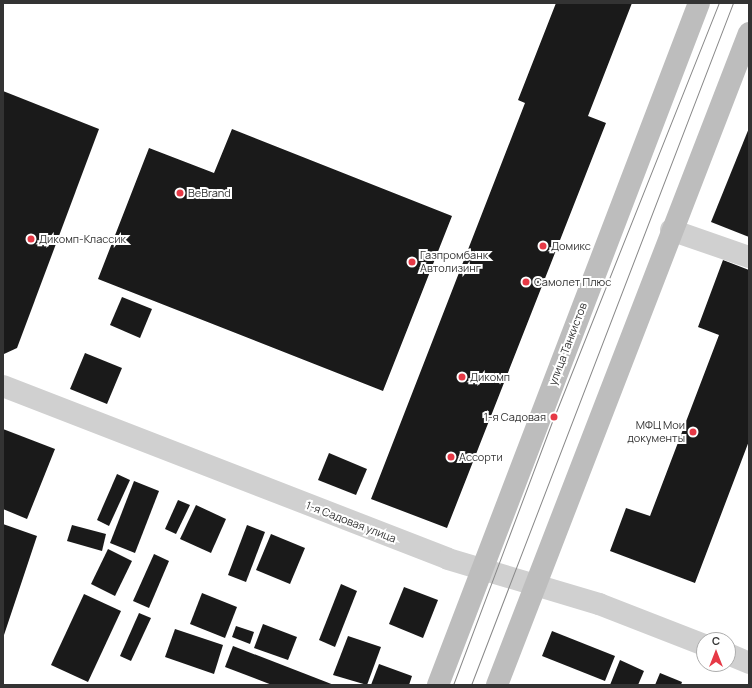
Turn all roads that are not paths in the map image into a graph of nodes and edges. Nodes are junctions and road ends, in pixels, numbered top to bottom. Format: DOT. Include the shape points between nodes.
graph roads {
  1 [pos="699,3"];
  2 [pos="749,33"];
  3 [pos="745,59"];
  4 [pos="671,230"];
  5 [pos="749,257"];
  6 [pos="3,386"];
  7 [pos="482,569"];
  8 [pos="536,585"];
  9 [pos="696,642"];
  10 [pos="736,657"];
  11 [pos="749,663"];
  12 [pos="438,685"];
  13 [pos="498,685"];
  1 -- 7 [label="main road, улица Танкистов"];
  2 -- 3 [label="main road"];
  3 -- 4 [label="main road"];
  4 -- 5 [label="street"];
  4 -- 8 [label="main road"];
  6 -- 7 [label="street, 1-я Садовая улица" via="250,484 448,559"];
  7 -- 8 [label="street, 1-я Садовая улица"];
  7 -- 12 [label="main road, улица Танкистов"];
  8 -- 9 [label="street, 1-я Садовая улица" via="599,604"];
  8 -- 13 [label="main road"];
  10 -- 11 [label="street"];
}
